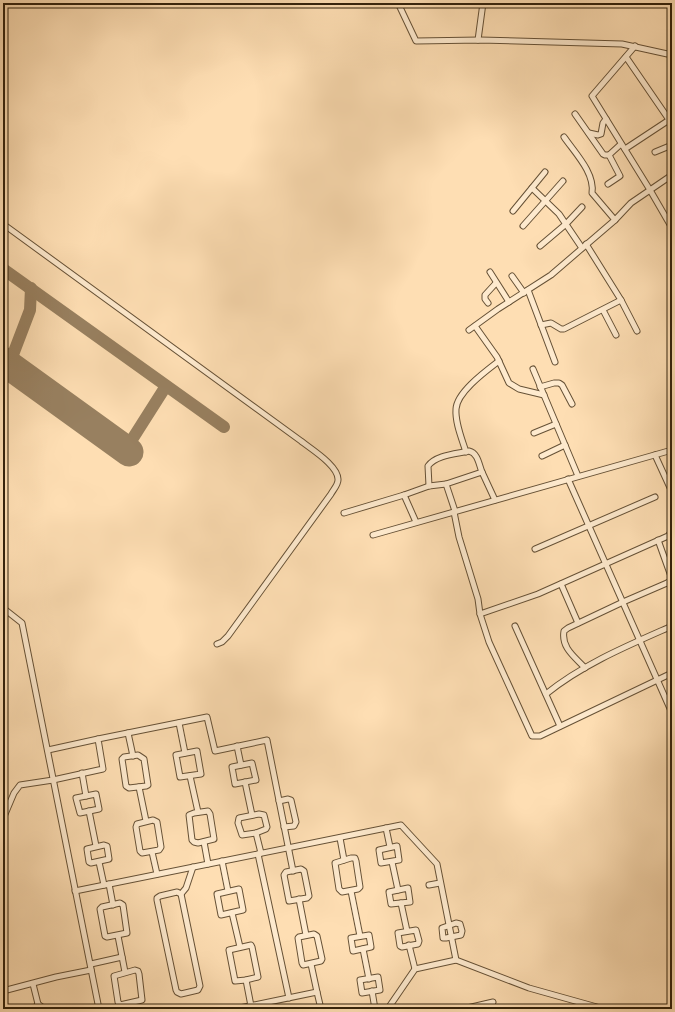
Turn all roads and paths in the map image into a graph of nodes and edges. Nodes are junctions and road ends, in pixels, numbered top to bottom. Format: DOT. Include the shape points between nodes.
graph roads {
  1 [pos="398,3"];
  2 [pos="483,3"];
  3 [pos="478,40"];
  4 [pos="636,46"];
  5 [pos="672,55"];
  6 [pos="626,57"];
  7 [pos="575,114"];
  8 [pos="606,119"];
  9 [pos="670,122"];
  10 [pos="589,133"];
  11 [pos="564,137"];
  12 [pos="621,144"];
  13 [pos="672,145"];
  14 [pos="625,149"];
  15 [pos="655,152"];
  16 [pos="609,154"];
  17 [pos="545,172"];
  18 [pos="672,175"];
  19 [pos="563,181"];
  20 [pos="608,184"];
  21 [pos="532,188"];
  22 [pos="650,190"];
  23 [pos="546,201"];
  24 [pos="582,207"];
  25 [pos="513,211"];
  26 [pos="614,220"];
  27 [pos="3,224"];
  28 [pos="566,224"];
  29 [pos="523,226"];
  30 [pos="672,228"];
  31 [pos="540,246"];
  32 [pos="584,246"];
  33 [pos="490,272"];
  34 [pos="512,276"];
  35 [pos="496,283"];
  36 [pos="526,291"];
  37 [pos="621,300"];
  38 [pos="510,302"];
  39 [pos="488,303"];
  40 [pos="603,310"];
  41 [pos="542,325"];
  42 [pos="475,326"];
  43 [pos="469,330"];
  44 [pos="637,331"];
  45 [pos="616,335"];
  46 [pos="499,361"];
  47 [pos="556,362"];
  48 [pos="533,369"];
  49 [pos="540,387"];
  50 [pos="544,396"];
  51 [pos="572,404"];
  52 [pos="556,424"];
  53 [pos="534,433"];
  54 [pos="565,445"];
  55 [pos="672,450"];
  56 [pos="466,452"];
  57 [pos="654,455"];
  58 [pos="542,456"];
  59 [pos="482,472"];
  60 [pos="578,476"];
  61 [pos="568,479"];
  62 [pos="446,484"];
  63 [pos="429,486"];
  64 [pos="671,489"];
  65 [pos="404,495"];
  66 [pos="655,497"];
  67 [pos="496,500"];
  68 [pos="454,511"];
  69 [pos="344,513"];
  70 [pos="416,522"];
  71 [pos="588,526"];
  72 [pos="672,531"];
  73 [pos="373,535"];
  74 [pos="658,540"];
  75 [pos="535,550"];
  76 [pos="605,564"];
  77 [pos="672,579"];
  78 [pos="561,584"];
  79 [pos="623,602"];
  80 [pos="3,608"];
  81 [pos="480,614"];
  82 [pos="578,623"];
  83 [pos="516,626"];
  84 [pos="672,626"];
  85 [pos="640,640"];
  86 [pos="217,644"];
  87 [pos="585,668"];
  88 [pos="672,673"];
  89 [pos="657,679"];
  90 [pos="546,694"];
  91 [pos="672,712"];
  92 [pos="179,723"];
  93 [pos="560,726"];
  94 [pos="128,733"];
  95 [pos="98,739"];
  96 [pos="237,746"];
  97 [pos="48,750"];
  98 [pos="185,753"];
  99 [pos="133,756"];
  100 [pos="241,765"];
  101 [pos="82,774"];
  102 [pos="190,776"];
  103 [pos="53,780"];
  104 [pos="245,782"];
  105 [pos="139,787"];
  106 [pos="86,796"];
  107 [pos="279,801"];
  108 [pos="89,811"];
  109 [pos="198,812"];
  110 [pos="252,815"];
  111 [pos="3,819"];
  112 [pos="146,821"];
  113 [pos="284,827"];
  114 [pos="386,828"];
  115 [pos="256,833"];
  116 [pos="340,838"];
  117 [pos="204,842"];
  118 [pos="96,846"];
  119 [pos="288,847"];
  120 [pos="390,847"];
  121 [pos="152,852"];
  122 [pos="259,854"];
  123 [pos="344,860"];
  124 [pos="222,861"];
  125 [pos="99,862"];
  126 [pos="392,862"];
  127 [pos="208,864"];
  128 [pos="193,867"];
  129 [pos="293,871"];
  130 [pos="157,874"];
  131 [pos="440,883"];
  132 [pos="106,884"];
  133 [pos="429,885"];
  134 [pos="75,890"];
  135 [pos="398,890"];
  136 [pos="228,891"];
  137 [pos="351,891"];
  138 [pos="181,894"];
  139 [pos="299,899"];
  140 [pos="401,904"];
  141 [pos="113,905"];
  142 [pos="232,913"];
  143 [pos="449,925"];
  144 [pos="407,931"];
  145 [pos="306,935"];
  146 [pos="118,936"];
  147 [pos="360,936"];
  148 [pos="451,937"];
  149 [pos="409,945"];
  150 [pos="240,947"];
  151 [pos="363,949"];
  152 [pos="122,957"];
  153 [pos="456,960"];
  154 [pos="90,964"];
  155 [pos="312,964"];
  156 [pos="415,969"];
  157 [pos="91,970"];
  158 [pos="126,972"];
  159 [pos="369,978"];
  160 [pos="246,980"];
  161 [pos="33,984"];
  162 [pos="3,991"];
  163 [pos="372,991"];
  164 [pos="317,992"];
  165 [pos="289,998"];
  166 [pos="493,1002"];
  167 [pos="38,1004"];
  168 [pos="132,1006"];
  169 [pos="251,1006"];
  170 [pos="34,1009"];
  171 [pos="45,1009"];
  172 [pos="99,1009"];
  173 [pos="235,1009"];
  174 [pos="321,1009"];
  175 [pos="377,1009"];
  176 [pos="463,1009"];
  177 [pos="604,1009"];
  1 -- 3 [label="street" via="416,41"];
  2 -- 3 [label="street"];
  3 -- 4 [label="street"];
  4 -- 5 [label="street"];
  4 -- 6 [label="street"];
  6 -- 8 [label="street" via="592,96"];
  6 -- 9 [label="street"];
  7 -- 10 [label="street"];
  8 -- 10 [label="street" via="601,134"];
  8 -- 12 [label="street"];
  9 -- 14 [label="street"];
  10 -- 16 [label="street" via="603,154"];
  11 -- 26 [label="street" via="585,168 593,185 592,193"];
  12 -- 14 [label="street"];
  12 -- 16 [label="street"];
  13 -- 15 [label="street"];
  14 -- 22 [label="street"];
  16 -- 20 [label="street" via="620,176"];
  17 -- 21 [label="street"];
  18 -- 22 [label="street"];
  19 -- 23 [label="street"];
  21 -- 23 [label="street"];
  21 -- 25 [label="street"];
  22 -- 26 [label="street" via="631,203"];
  22 -- 30 [label="street"];
  23 -- 28 [label="street"];
  23 -- 29 [label="street"];
  24 -- 28 [label="street"];
  26 -- 32 [label="street"];
  27 -- 86 [label="street" via="301,441 335,470 338,478 331,494 228,636"];
  28 -- 31 [label="street"];
  28 -- 32 [label="street"];
  32 -- 36 [label="street" via="551,275"];
  32 -- 37 [label="street"];
  33 -- 35 [label="street"];
  34 -- 36 [label="street"];
  35 -- 38 [label="street"];
  35 -- 39 [label="street" via="485,295"];
  36 -- 38 [label="street"];
  36 -- 41 [label="street"];
  37 -- 40 [label="street"];
  37 -- 44 [label="street"];
  38 -- 42 [label="street"];
  40 -- 41 [label="street" via="564,329 551,323"];
  40 -- 45 [label="street"];
  41 -- 47 [label="street"];
  42 -- 43 [label="street"];
  42 -- 46 [label="street"];
  46 -- 50 [label="street" via="514,387"];
  46 -- 56 [label="street" via="462,394 458,402 456,412"];
  48 -- 49 [label="street"];
  49 -- 50 [label="street"];
  49 -- 51 [label="street" via="559,383"];
  50 -- 52 [label="street"];
  52 -- 53 [label="street"];
  52 -- 54 [label="street"];
  54 -- 58 [label="street"];
  54 -- 60 [label="street"];
  55 -- 57 [label="street"];
  56 -- 59 [label="street" via="473,452"];
  56 -- 63 [label="street" via="430,463"];
  57 -- 60 [label="street"];
  57 -- 64 [label="street"];
  59 -- 62 [label="street"];
  59 -- 67 [label="street"];
  60 -- 61 [label="street"];
  61 -- 67 [label="street"];
  61 -- 71 [label="street"];
  62 -- 63 [label="street"];
  62 -- 68 [label="street"];
  63 -- 65 [label="street"];
  65 -- 69 [label="street"];
  65 -- 70 [label="street"];
  66 -- 71 [label="street"];
  67 -- 68 [label="street"];
  68 -- 70 [label="street"];
  68 -- 81 [label="street"];
  70 -- 73 [label="street"];
  71 -- 75 [label="street"];
  71 -- 76 [label="street"];
  72 -- 74 [label="street" via="668,536"];
  74 -- 76 [label="street"];
  74 -- 77 [label="street"];
  76 -- 78 [label="street"];
  76 -- 79 [label="street"];
  77 -- 79 [label="street" via="667,584"];
  78 -- 81 [label="street"];
  78 -- 82 [label="street"];
  79 -- 82 [label="street"];
  79 -- 85 [label="street"];
  80 -- 97 [label="street" via="22,623"];
  81 -- 93 [label="street" via="489,642 532,736 537,737"];
  82 -- 87 [label="street" via="564,631 563,638 568,651"];
  83 -- 90 [label="street"];
  84 -- 85 [label="street"];
  85 -- 87 [label="street"];
  85 -- 89 [label="street"];
  87 -- 90 [label="street"];
  88 -- 89 [label="street"];
  89 -- 91 [label="street"];
  89 -- 93 [label="street"];
  90 -- 93 [label="street"];
  92 -- 94 [label="street"];
  92 -- 96 [label="street" via="207,717 215,751"];
  92 -- 98 [label="street"];
  94 -- 95 [label="street"];
  94 -- 99 [label="street"];
  95 -- 97 [label="street"];
  95 -- 101 [label="street" via="103,769"];
  96 -- 100 [label="street"];
  96 -- 107 [label="street" via="267,740"];
  97 -- 103 [label="street"];
  98 -- 102 [label="street" via="176,755 180,777"];
  98 -- 102 [label="street" via="197,751 201,774"];
  99 -- 105 [label="street" via="144,759 148,786"];
  99 -- 105 [label="street" via="122,759 126,786"];
  100 -- 104 [label="street" via="232,767 235,784"];
  100 -- 104 [label="street" via="252,763 256,780"];
  101 -- 103 [label="street"];
  101 -- 106 [label="street"];
  102 -- 109 [label="street"];
  103 -- 111 [label="street" via="20,785"];
  103 -- 134 [label="street"];
  104 -- 110 [label="street"];
  105 -- 112 [label="street"];
  106 -- 108 [label="street" via="76,798 80,813"];
  106 -- 108 [label="street" via="96,794 99,809"];
  107 -- 113 [label="street"];
  107 -- 113 [label="street" via="291,800 296,822 294,826"];
  108 -- 118 [label="street"];
  109 -- 117 [label="street" via="188,816 192,840"];
  109 -- 117 [label="street" via="208,811 210,814 214,839"];
  110 -- 115 [label="street" via="264,815 267,827"];
  110 -- 115 [label="street" via="239,818 239,830 242,835"];
  112 -- 121 [label="street" via="157,822 161,847"];
  112 -- 121 [label="street" via="137,824 136,827 140,851"];
  113 -- 119 [label="street"];
  114 -- 116 [label="street"];
  114 -- 120 [label="street"];
  114 -- 131 [label="street" via="400,826 436,864"];
  115 -- 122 [label="street"];
  116 -- 119 [label="street"];
  116 -- 123 [label="street"];
  117 -- 127 [label="street"];
  118 -- 125 [label="street" via="87,850 89,862"];
  118 -- 125 [label="street" via="107,846 109,859"];
  119 -- 122 [label="street"];
  119 -- 129 [label="street"];
  120 -- 126 [label="street" via="397,846 400,859"];
  120 -- 126 [label="street" via="378,851 382,863"];
  121 -- 130 [label="street"];
  122 -- 124 [label="street"];
  122 -- 165 [label="street"];
  123 -- 137 [label="street" via="334,864 339,889 342,892"];
  123 -- 137 [label="street" via="353,858 356,861 360,889"];
  124 -- 127 [label="street"];
  124 -- 136 [label="street"];
  125 -- 132 [label="street"];
  126 -- 135 [label="street"];
  127 -- 128 [label="street"];
  128 -- 130 [label="street"];
  128 -- 138 [label="street" via="186,888"];
  129 -- 139 [label="street" via="286,872 284,876 288,899"];
  129 -- 139 [label="street" via="304,871 309,896"];
  130 -- 132 [label="street"];
  131 -- 133 [label="street"];
  131 -- 143 [label="street"];
  132 -- 134 [label="street"];
  132 -- 141 [label="street"];
  134 -- 154 [label="street"];
  135 -- 140 [label="street" via="389,892 391,903"];
  135 -- 140 [label="street" via="409,890 410,901"];
  136 -- 142 [label="street" via="216,896 221,915"];
  136 -- 142 [label="street" via="239,888 242,902 243,910"];
  137 -- 147 [label="street"];
  138 -- 138 [label="street" via="200,986 198,990 181,994 176,990 157,898 177,892"];
  139 -- 145 [label="street"];
  140 -- 144 [label="street"];
  141 -- 146 [label="street" via="123,905 127,924 128,933"];
  141 -- 146 [label="street" via="101,907 102,922 105,936"];
  142 -- 150 [label="street"];
  143 -- 148 [label="street"];
  143 -- 148 [label="street" via="442,928 442,936"];
  143 -- 148 [label="street" via="458,923 461,928 461,935"];
  144 -- 149 [label="street" via="417,931 418,943"];
  144 -- 149 [label="street" via="399,932 398,936 400,946"];
  145 -- 155 [label="street" via="298,938 302,963"];
  145 -- 155 [label="street" via="317,936 322,959"];
  146 -- 152 [label="street"];
  147 -- 151 [label="street" via="369,935 371,947"];
  147 -- 151 [label="street" via="351,938 353,951"];
  148 -- 153 [label="street"];
  149 -- 156 [label="street"];
  150 -- 160 [label="street" via="230,949 228,953 235,981"];
  150 -- 160 [label="street" via="251,945 258,975"];
  151 -- 159 [label="street"];
  152 -- 154 [label="street"];
  152 -- 158 [label="street"];
  153 -- 156 [label="street"];
  153 -- 177 [label="street" via="529,988"];
  154 -- 157 [label="street"];
  155 -- 164 [label="street"];
  156 -- 175 [label="street" via="389,1007"];
  157 -- 161 [label="street"];
  157 -- 172 [label="street"];
  158 -- 168 [label="street" via="135,970 139,974 142,1000"];
  158 -- 168 [label="street" via="114,976 118,1002 120,1005"];
  159 -- 163 [label="street" via="378,977 380,990"];
  159 -- 163 [label="street" via="360,980 362,993"];
  160 -- 169 [label="street"];
  161 -- 162 [label="street"];
  161 -- 167 [label="street"];
  163 -- 175 [label="street"];
  164 -- 165 [label="street"];
  164 -- 174 [label="street"];
  165 -- 169 [label="street"];
  166 -- 176 [label="street"];
  167 -- 170 [label="street"];
  167 -- 171 [label="street"];
  169 -- 173 [label="street"];
}
